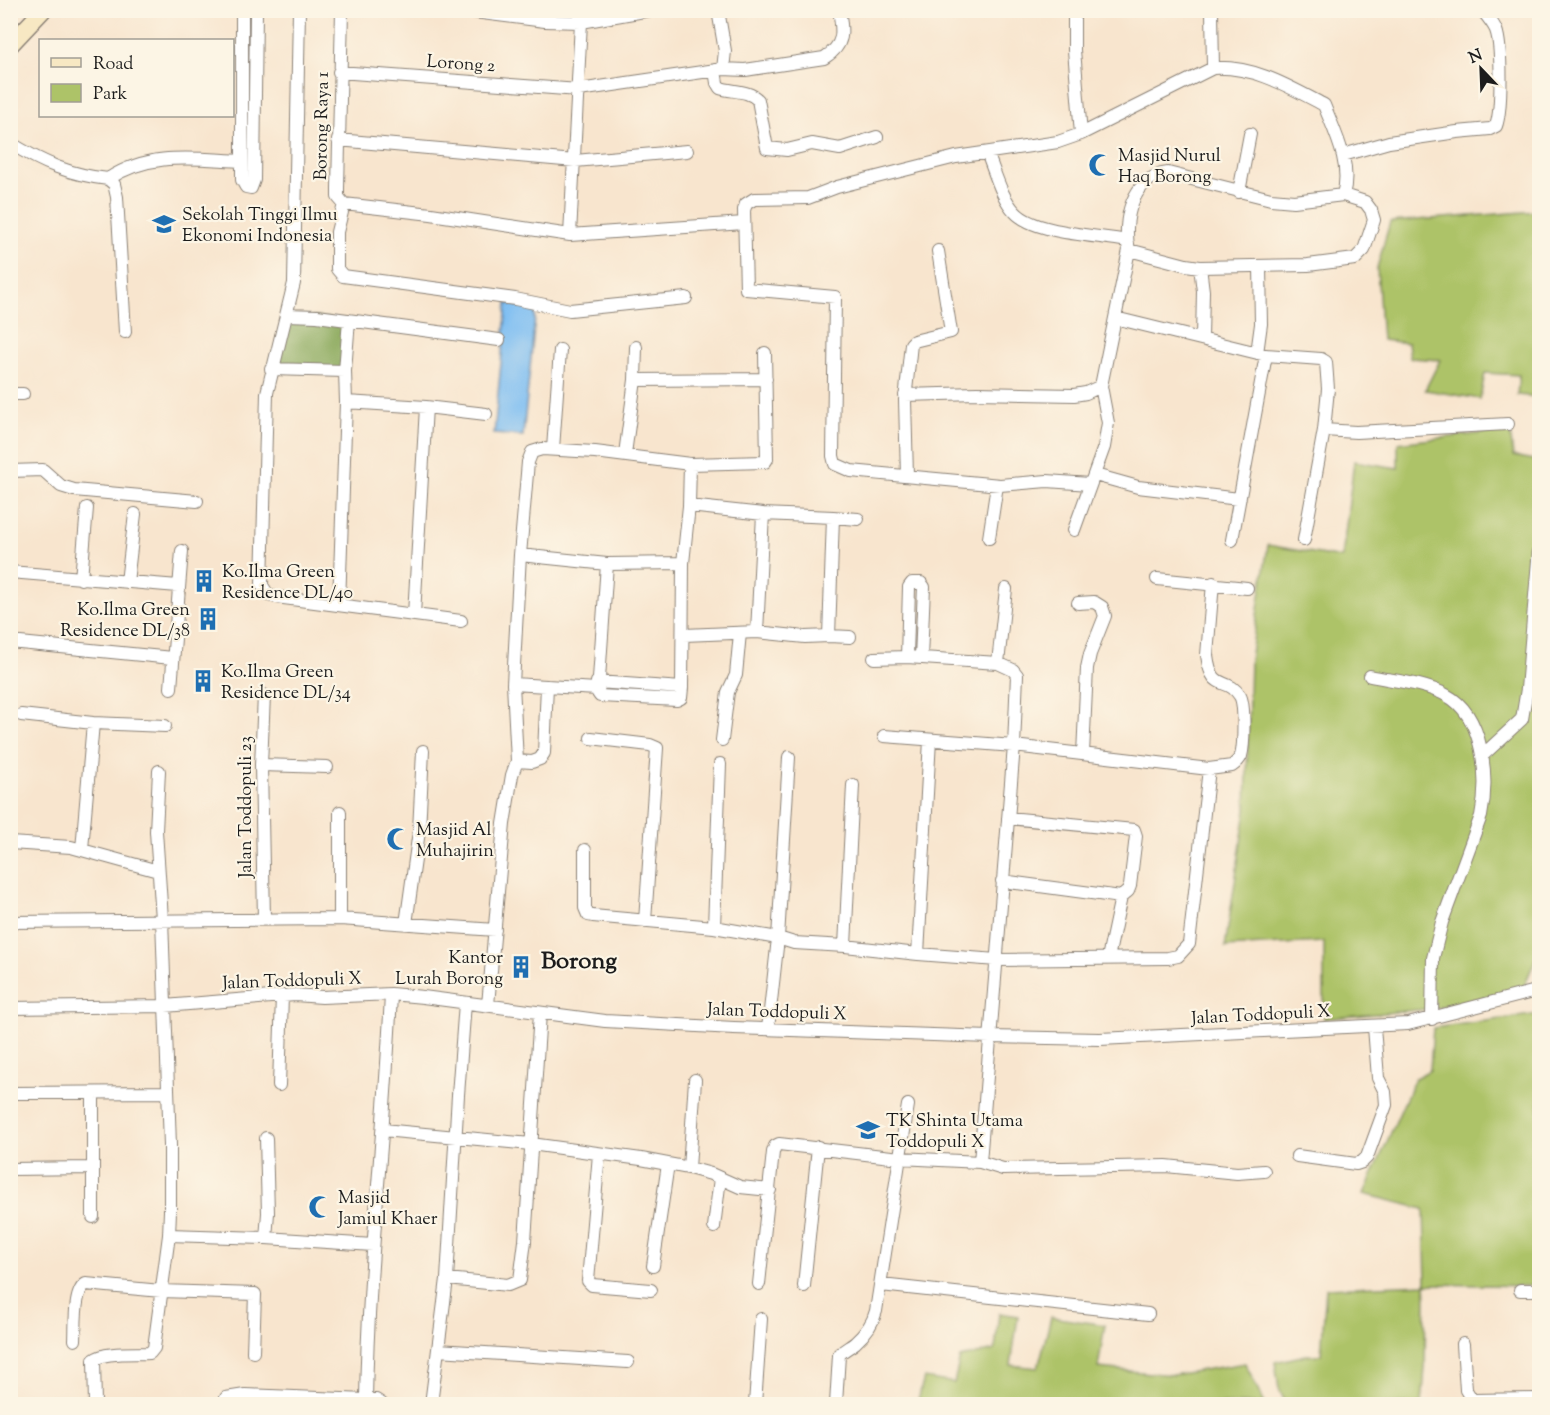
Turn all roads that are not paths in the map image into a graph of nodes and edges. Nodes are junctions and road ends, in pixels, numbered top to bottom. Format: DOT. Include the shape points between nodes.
graph roads {
  1 [pos="43,10"];
  2 [pos="242,10"];
  3 [pos="256,10"];
  4 [pos="299,10"];
  5 [pos="342,10"];
  6 [pos="458,10"];
  7 [pos="650,10"];
  8 [pos="718,10"];
  9 [pos="839,10"];
  10 [pos="1074,10"];
  11 [pos="1212,10"];
  12 [pos="1482,10"];
  13 [pos="581,22"];
  14 [pos="10,45"];
  15 [pos="1213,68"];
  16 [pos="719,69"];
  17 [pos="339,72"];
  18 [pos="579,90"];
  19 [pos="1081,134"];
  20 [pos="1250,134"];
  21 [pos="878,137"];
  22 [pos="338,140"];
  23 [pos="10,142"];
  24 [pos="687,151"];
  25 [pos="987,153"];
  26 [pos="1343,155"];
  27 [pos="242,160"];
  28 [pos="575,161"];
  29 [pos="108,180"];
  30 [pos="1239,192"];
  31 [pos="1343,195"];
  32 [pos="344,204"];
  33 [pos="744,224"];
  34 [pos="570,235"];
  35 [pos="1128,245"];
  36 [pos="938,251"];
  37 [pos="1260,266"];
  38 [pos="1200,267"];
  39 [pos="687,298"];
  40 [pos="287,315"];
  41 [pos="1115,318"];
  42 [pos="348,320"];
  43 [pos="125,332"];
  44 [pos="1202,339"];
  45 [pos="499,340"];
  46 [pos="636,347"];
  47 [pos="560,350"];
  48 [pos="765,353"];
  49 [pos="1261,354"];
  50 [pos="271,369"];
  51 [pos="345,371"];
  52 [pos="766,379"];
  53 [pos="635,380"];
  54 [pos="1101,386"];
  55 [pos="905,395"];
  56 [pos="346,402"];
  57 [pos="426,407"];
  58 [pos="486,414"];
  59 [pos="1508,424"];
  60 [pos="1324,430"];
  61 [pos="553,449"];
  62 [pos="626,454"];
  63 [pos="690,464"];
  64 [pos="10,471"];
  65 [pos="907,476"];
  66 [pos="1093,479"];
  67 [pos="997,485"];
  68 [pos="1239,499"];
  69 [pos="197,501"];
  70 [pos="689,506"];
  71 [pos="87,508"];
  72 [pos="135,514"];
  73 [pos="763,514"];
  74 [pos="833,517"];
  75 [pos="858,519"];
  76 [pos="1074,530"];
  77 [pos="1539,537"];
  78 [pos="989,538"];
  79 [pos="1232,540"];
  80 [pos="1304,540"];
  81 [pos="182,551"];
  82 [pos="520,555"];
  83 [pos="683,563"];
  84 [pos="607,564"];
  85 [pos="10,572"];
  86 [pos="81,579"];
  87 [pos="1157,579"];
  88 [pos="128,582"];
  89 [pos="1213,583"];
  90 [pos="178,586"];
  91 [pos="1247,588"];
  92 [pos="1006,590"];
  93 [pos="1078,603"];
  94 [pos="339,604"];
  95 [pos="414,615"];
  96 [pos="461,621"];
  97 [pos="757,632"];
  98 [pos="740,633"];
  99 [pos="684,635"];
  100 [pos="829,636"];
  101 [pos="850,637"];
  102 [pos="10,642"];
  103 [pos="907,657"];
  104 [pos="172,658"];
  105 [pos="874,658"];
  106 [pos="921,658"];
  107 [pos="998,663"];
  108 [pos="1370,676"];
  109 [pos="513,684"];
  110 [pos="597,685"];
  111 [pos="547,686"];
  112 [pos="171,688"];
  113 [pos="264,695"];
  114 [pos="21,715"];
  115 [pos="93,723"];
  116 [pos="165,726"];
  117 [pos="884,736"];
  118 [pos="591,738"];
  119 [pos="722,740"];
  120 [pos="930,740"];
  121 [pos="1014,746"];
  122 [pos="423,751"];
  123 [pos="1083,754"];
  124 [pos="1483,755"];
  125 [pos="789,757"];
  126 [pos="517,761"];
  127 [pos="720,764"];
  128 [pos="261,765"];
  129 [pos="327,767"];
  130 [pos="1209,769"];
  131 [pos="159,771"];
  132 [pos="853,785"];
  133 [pos="340,812"];
  134 [pos="1008,818"];
  135 [pos="10,843"];
  136 [pos="82,849"];
  137 [pos="585,850"];
  138 [pos="158,871"];
  139 [pos="1002,881"];
  140 [pos="1121,897"];
  141 [pos="162,919"];
  142 [pos="264,919"];
  143 [pos="340,920"];
  144 [pos="10,921"];
  145 [pos="645,921"];
  146 [pos="406,924"];
  147 [pos="714,927"];
  148 [pos="495,930"];
  149 [pos="778,938"];
  150 [pos="844,946"];
  151 [pos="918,954"];
  152 [pos="1108,958"];
  153 [pos="997,960"];
  154 [pos="1539,989"];
  155 [pos="391,994"];
  156 [pos="282,996"];
  157 [pos="465,1003"];
  158 [pos="488,1005"];
  159 [pos="165,1006"];
  160 [pos="10,1008"];
  161 [pos="540,1013"];
  162 [pos="1432,1019"];
  163 [pos="1374,1027"];
  164 [pos="768,1029"];
  165 [pos="990,1037"];
  166 [pos="695,1080"];
  167 [pos="279,1085"];
  168 [pos="168,1092"];
  169 [pos="93,1093"];
  170 [pos="10,1094"];
  171 [pos="908,1105"];
  172 [pos="383,1130"];
  173 [pos="455,1137"];
  174 [pos="266,1138"];
  175 [pos="531,1144"];
  176 [pos="818,1147"];
  177 [pos="599,1154"];
  178 [pos="1297,1156"];
  179 [pos="900,1158"];
  180 [pos="980,1162"];
  181 [pos="668,1164"];
  182 [pos="93,1168"];
  183 [pos="689,1168"];
  184 [pos="10,1169"];
  185 [pos="1264,1172"];
  186 [pos="720,1178"];
  187 [pos="770,1190"];
  188 [pos="93,1217"];
  189 [pos="714,1227"];
  190 [pos="169,1235"];
  191 [pos="266,1238"];
  192 [pos="373,1245"];
  193 [pos="653,1266"];
  194 [pos="447,1279"];
  195 [pos="759,1284"];
  196 [pos="881,1285"];
  197 [pos="804,1286"];
  198 [pos="651,1290"];
  199 [pos="1520,1290"];
  200 [pos="1539,1290"];
  201 [pos="161,1291"];
  202 [pos="1149,1314"];
  203 [pos="761,1319"];
  204 [pos="75,1340"];
  205 [pos="1463,1344"];
  206 [pos="438,1350"];
  207 [pos="253,1352"];
  208 [pos="627,1362"];
  209 [pos="1539,1399"];
  210 [pos="366,1400"];
  211 [pos="95,1404"];
  212 [pos="224,1404"];
  213 [pos="382,1404"];
  214 [pos="431,1404"];
  215 [pos="755,1404"];
  216 [pos="836,1404"];
  1 -- 14 [label="main road"];
  2 -- 27 [label="street"];
  3 -- 27 [label="street" via="254,180 250,188 242,180"];
  4 -- 40 [label="street" via="294,283"];
  5 -- 17 [label="street, Borong Raya 1"];
  6 -- 13 [label="street"];
  7 -- 13 [label="street"];
  8 -- 16 [label="street" via="725,51"];
  9 -- 16 [label="street, Lorong 2" via="843,33 834,52 824,58 745,70"];
  10 -- 19 [label="street"];
  11 -- 15 [label="street"];
  12 -- 26 [label="street" via="1498,38 1500,93 1496,126 1389,142"];
  13 -- 18 [label="street"];
  15 -- 19 [label="street"];
  15 -- 26 [label="street" via="1229,67 1268,76 1324,105"];
  16 -- 18 [label="street, Lorong 2"];
  16 -- 21 [label="street" via="720,88 758,100 767,148 787,150 812,144 840,149"];
  17 -- 18 [label="street, Lorong 2"];
  17 -- 22 [label="street, Borong Raya 1"];
  18 -- 28 [label="street"];
  19 -- 25 [label="street" via="1058,142"];
  20 -- 30 [label="street"];
  22 -- 28 [label="street"];
  22 -- 32 [label="street, Borong Raya 1" via="338,197"];
  23 -- 29 [label="street" via="66,172"];
  24 -- 28 [label="street"];
  25 -- 33 [label="street" via="956,157 808,198 754,199 744,210"];
  25 -- 35 [label="street" via="1006,199 1024,220"];
  26 -- 31 [label="street"];
  27 -- 29 [label="street" via="151,160 132,165"];
  28 -- 34 [label="street"];
  29 -- 43 [label="street" via="114,184 117,196"];
  30 -- 31 [label="street" via="1294,201"];
  30 -- 35 [label="street" via="1168,173 1150,179 1133,198"];
  31 -- 37 [label="street" via="1365,202 1374,220 1359,257 1341,262"];
  32 -- 34 [label="street"];
  32 -- 39 [label="street, Borong Raya 1" via="337,232 340,274 570,310"];
  33 -- 34 [label="street"];
  33 -- 65 [label="street" via="746,289 835,297 836,464 851,471"];
  35 -- 38 [label="street"];
  35 -- 41 [label="street"];
  36 -- 55 [label="street" via="951,332 911,344"];
  37 -- 38 [label="street"];
  37 -- 49 [label="street"];
  38 -- 44 [label="street"];
  40 -- 42 [label="street"];
  40 -- 50 [label="street"];
  41 -- 44 [label="street"];
  41 -- 54 [label="street"];
  42 -- 45 [label="street"];
  42 -- 51 [label="street"];
  44 -- 49 [label="street"];
  46 -- 53 [label="street"];
  47 -- 61 [label="street"];
  48 -- 52 [label="street"];
  49 -- 60 [label="street" via="1326,362"];
  49 -- 68 [label="street"];
  50 -- 51 [label="street"];
  50 -- 94 [label="street" via="266,404 262,585 268,595 276,597"];
  51 -- 56 [label="street"];
  52 -- 53 [label="street"];
  52 -- 63 [label="street" via="765,462"];
  53 -- 62 [label="street"];
  54 -- 55 [label="street" via="1074,395"];
  54 -- 66 [label="street" via="1108,423"];
  55 -- 65 [label="street"];
  56 -- 57 [label="street"];
  56 -- 94 [label="street"];
  57 -- 58 [label="street"];
  57 -- 95 [label="street"];
  59 -- 60 [label="street" via="1356,432"];
  60 -- 80 [label="street"];
  61 -- 62 [label="street"];
  61 -- 82 [label="street" via="532,452 528,462"];
  62 -- 63 [label="street"];
  63 -- 70 [label="street"];
  64 -- 69 [label="street" via="43,470 61,486 74,490"];
  65 -- 67 [label="street"];
  66 -- 67 [label="street"];
  66 -- 68 [label="street"];
  66 -- 76 [label="street"];
  67 -- 78 [label="street"];
  68 -- 79 [label="street"];
  70 -- 73 [label="street"];
  70 -- 83 [label="street"];
  71 -- 86 [label="street"];
  72 -- 88 [label="street"];
  73 -- 74 [label="street"];
  73 -- 97 [label="street"];
  74 -- 75 [label="street"];
  74 -- 100 [label="street"];
  77 -- 124 [label="street" via="1522,719"];
  81 -- 90 [label="street"];
  82 -- 84 [label="street"];
  82 -- 109 [label="street"];
  83 -- 84 [label="street"];
  83 -- 99 [label="street"];
  84 -- 110 [label="street"];
  85 -- 86 [label="street"];
  86 -- 88 [label="street"];
  87 -- 89 [label="street"];
  88 -- 90 [label="street"];
  89 -- 91 [label="street"];
  89 -- 130 [label="street" via="1207,655 1214,678 1237,691 1243,703 1242,754 1232,766"];
  90 -- 104 [label="street"];
  92 -- 107 [label="street"];
  93 -- 123 [label="street" via="1094,603 1105,616 1087,668"];
  94 -- 95 [label="street"];
  95 -- 96 [label="street"];
  97 -- 98 [label="street"];
  97 -- 100 [label="street"];
  98 -- 99 [label="street"];
  98 -- 119 [label="street" via="736,675 728,692"];
  99 -- 110 [label="street" via="681,698 674,701 600,696"];
  100 -- 101 [label="street"];
  102 -- 104 [label="street"];
  103 -- 105 [label="street"];
  103 -- 106 [label="street"];
  103 -- 106 [label="street" via="909,587 921,583"];
  104 -- 112 [label="street"];
  106 -- 107 [label="street"];
  107 -- 121 [label="street" via="1017,675"];
  108 -- 124 [label="street" via="1434,690 1452,699 1474,728"];
  109 -- 111 [label="street"];
  109 -- 126 [label="street"];
  110 -- 111 [label="street"];
  111 -- 126 [label="street" via="544,753 532,762"];
  113 -- 128 [label="street, Jalan Toddopuli 23"];
  114 -- 115 [label="street"];
  115 -- 116 [label="street"];
  115 -- 136 [label="street"];
  117 -- 120 [label="street"];
  118 -- 145 [label="street" via="657,748"];
  120 -- 121 [label="street"];
  120 -- 151 [label="street"];
  121 -- 123 [label="street"];
  121 -- 134 [label="street"];
  122 -- 146 [label="street" via="419,831"];
  123 -- 130 [label="street"];
  124 -- 162 [label="street" via="1485,800 1481,816 1432,958"];
  125 -- 149 [label="street"];
  126 -- 148 [label="street" via="504,824"];
  127 -- 147 [label="street"];
  128 -- 129 [label="street"];
  128 -- 142 [label="street, Jalan Toddopuli 23"];
  130 -- 152 [label="street" via="1189,944 1178,956 1168,958"];
  131 -- 138 [label="street"];
  132 -- 150 [label="street"];
  133 -- 143 [label="street"];
  134 -- 139 [label="street"];
  134 -- 140 [label="street" via="1134,830 1130,886"];
  135 -- 136 [label="street"];
  136 -- 138 [label="street"];
  137 -- 145 [label="street" via="588,915"];
  138 -- 141 [label="street"];
  139 -- 140 [label="street"];
  139 -- 153 [label="street"];
  140 -- 152 [label="street"];
  141 -- 142 [label="street"];
  141 -- 144 [label="street"];
  141 -- 159 [label="street"];
  142 -- 143 [label="street"];
  143 -- 146 [label="street"];
  145 -- 147 [label="street"];
  146 -- 148 [label="street"];
  147 -- 149 [label="street"];
  148 -- 158 [label="street"];
  149 -- 150 [label="street" via="794,943"];
  149 -- 164 [label="street"];
  150 -- 151 [label="street"];
  151 -- 153 [label="street"];
  152 -- 153 [label="street"];
  153 -- 165 [label="street"];
  154 -- 162 [label="street, Jalan Toddopuli X"];
  155 -- 156 [label="street, Jalan Toddopuli X"];
  155 -- 157 [label="street, Jalan Toddopuli X"];
  155 -- 172 [label="street"];
  156 -- 159 [label="street, Jalan Toddopuli X"];
  156 -- 167 [label="street"];
  157 -- 158 [label="street, Jalan Toddopuli X"];
  157 -- 173 [label="street"];
  158 -- 161 [label="street, Jalan Toddopuli X"];
  159 -- 160 [label="street, Jalan Toddopuli X"];
  159 -- 168 [label="street"];
  161 -- 164 [label="street, Jalan Toddopuli X" via="605,1021"];
  161 -- 175 [label="street"];
  162 -- 163 [label="street, Jalan Toddopuli X"];
  163 -- 165 [label="street, Jalan Toddopuli X" via="1100,1039"];
  163 -- 178 [label="street" via="1378,1078 1386,1105 1367,1157 1356,1164"];
  164 -- 165 [label="street, Jalan Toddopuli X"];
  165 -- 180 [label="street"];
  166 -- 183 [label="street"];
  168 -- 169 [label="street"];
  168 -- 190 [label="street"];
  169 -- 170 [label="street"];
  169 -- 182 [label="street"];
  171 -- 179 [label="street"];
  172 -- 173 [label="street"];
  172 -- 192 [label="street"];
  173 -- 175 [label="street"];
  173 -- 194 [label="street"];
  174 -- 191 [label="street"];
  175 -- 177 [label="street"];
  175 -- 194 [label="street" via="520,1280 508,1285"];
  176 -- 179 [label="street"];
  176 -- 187 [label="street" via="775,1146"];
  176 -- 197 [label="street"];
  177 -- 181 [label="street"];
  177 -- 198 [label="street" via="588,1281 592,1285"];
  179 -- 180 [label="street"];
  179 -- 196 [label="street"];
  180 -- 185 [label="street" via="1017,1170 1166,1166"];
  181 -- 183 [label="street"];
  181 -- 193 [label="street"];
  182 -- 184 [label="street"];
  182 -- 188 [label="street"];
  183 -- 186 [label="street"];
  186 -- 187 [label="street" via="740,1187"];
  186 -- 189 [label="street"];
  187 -- 195 [label="street"];
  190 -- 191 [label="street"];
  190 -- 201 [label="street"];
  191 -- 192 [label="street"];
  192 -- 210 [label="street"];
  194 -- 206 [label="street"];
  196 -- 202 [label="street"];
  196 -- 216 [label="street" via="874,1318 856,1342 839,1355"];
  199 -- 200 [label="street"];
  201 -- 204 [label="street" via="81,1286"];
  201 -- 207 [label="street" via="255,1294"];
  201 -- 211 [label="street" via="152,1352 105,1355 94,1360"];
  203 -- 215 [label="street"];
  205 -- 209 [label="street" via="1466,1390 1472,1400"];
  206 -- 208 [label="street"];
  206 -- 214 [label="street"];
  210 -- 212 [label="street" via="245,1395 229,1396"];
  210 -- 213 [label="street"];
}
